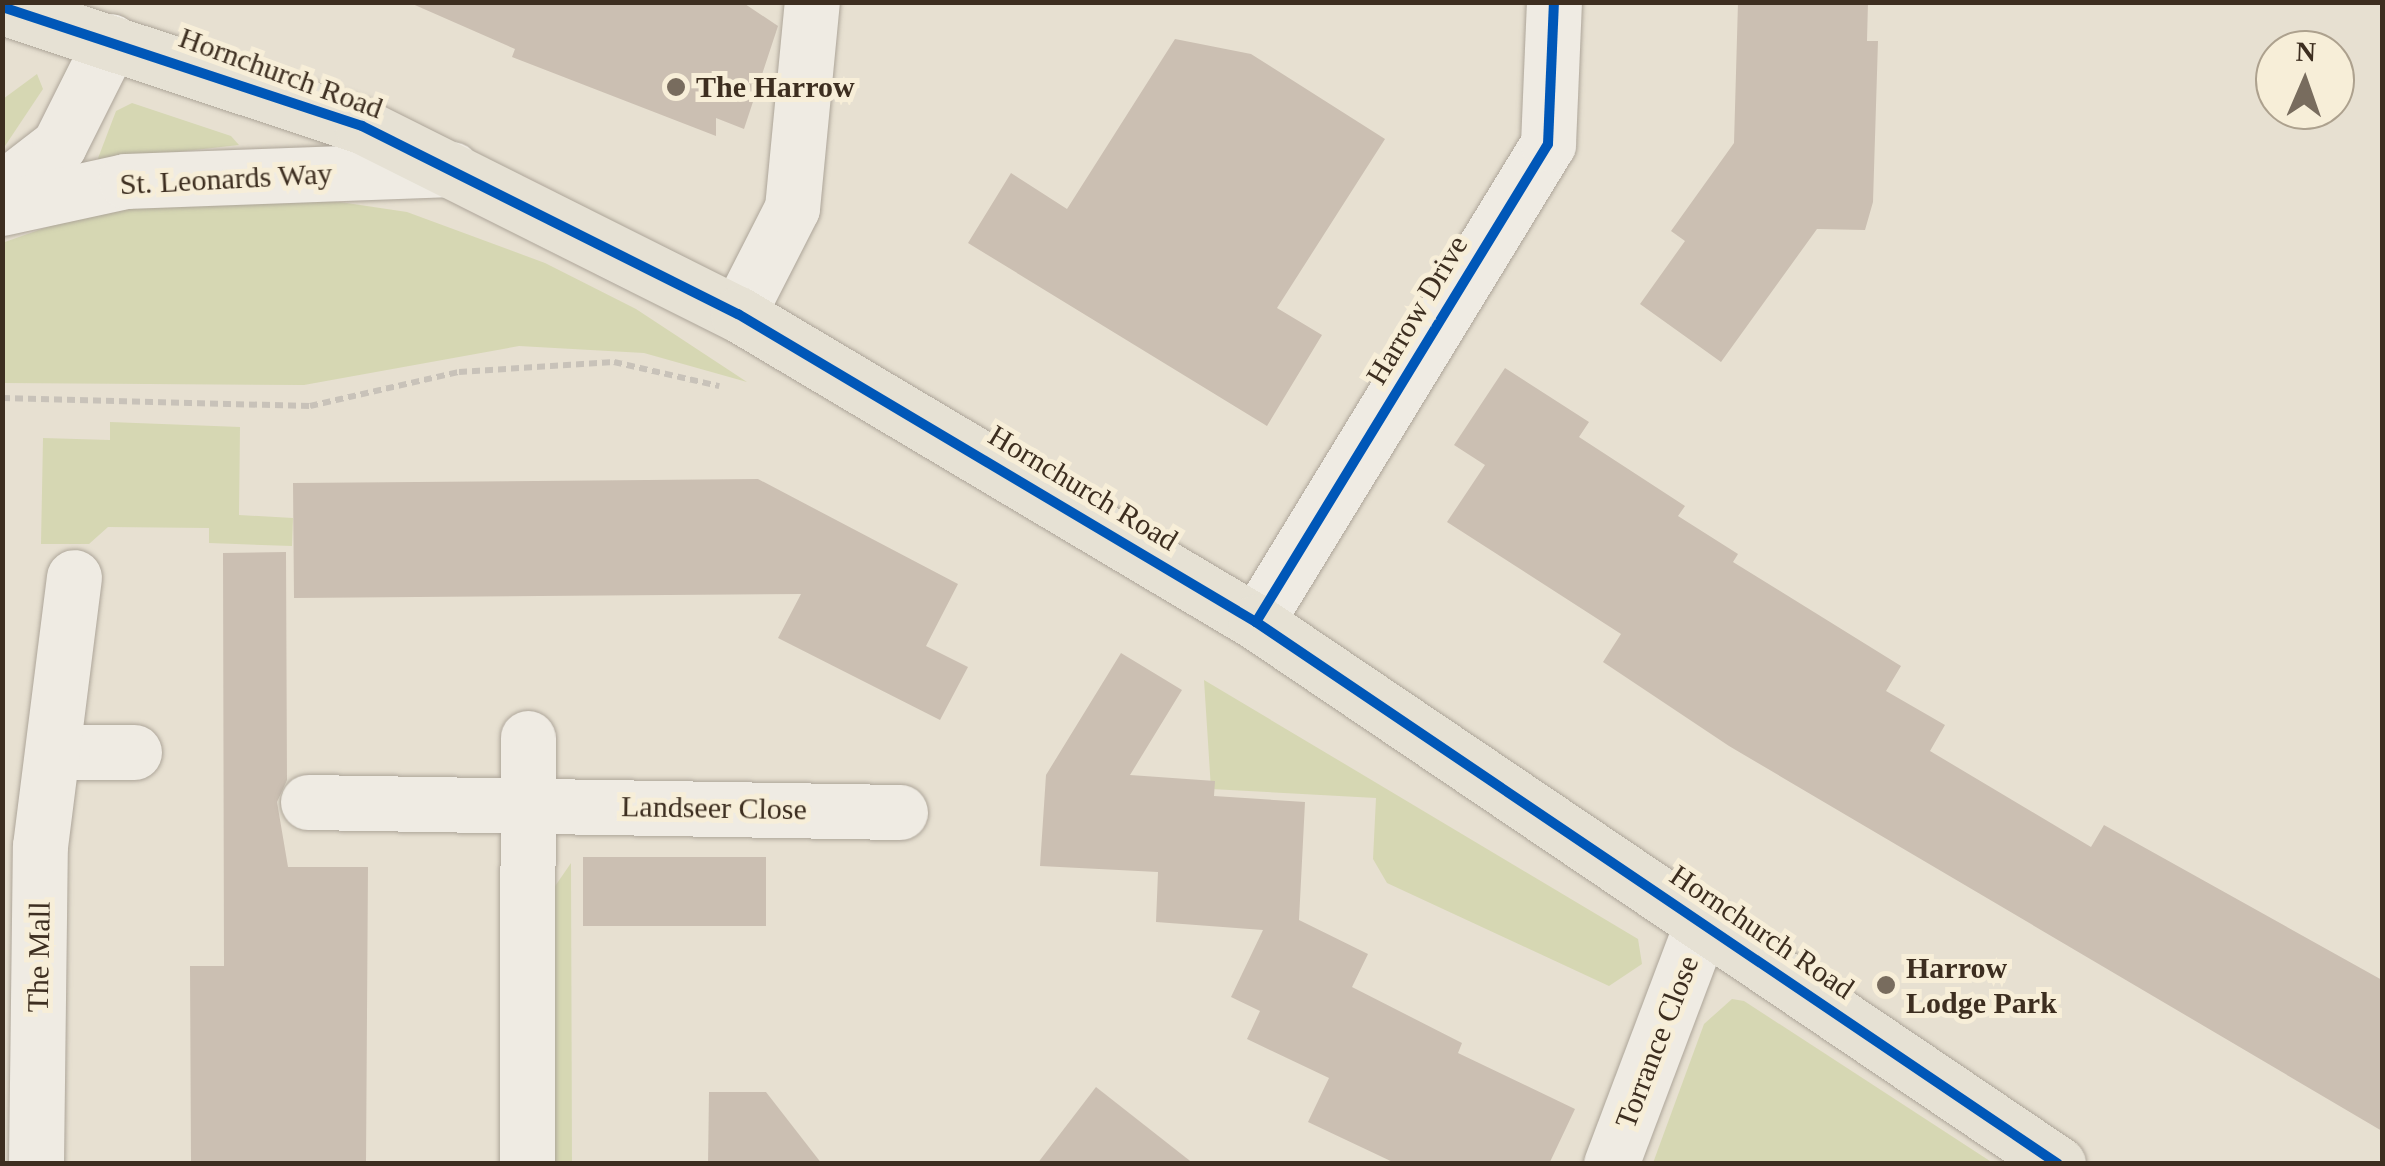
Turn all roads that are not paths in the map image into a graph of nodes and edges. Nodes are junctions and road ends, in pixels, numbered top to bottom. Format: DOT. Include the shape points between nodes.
graph roads {
  1 [pos="812,2"];
  2 [pos="1554,2"];
  3 [pos="7,16"];
  4 [pos="111,41"];
  5 [pos="452,170"];
  6 [pos="2,189"];
  7 [pos="2,208"];
  8 [pos="738,314"];
  9 [pos="74,577"];
  10 [pos="1256,622"];
  11 [pos="528,738"];
  12 [pos="53,752"];
  13 [pos="134,752"];
  14 [pos="308,802"];
  15 [pos="528,805"];
  16 [pos="900,812"];
  17 [pos="1702,921"];
  18 [pos="36,1164"];
  19 [pos="527,1164"];
  20 [pos="1611,1164"];
  21 [pos="2058,1164"];
  1 -- 8 [label="street" via="792,208"];
  2 -- 10 [label="street, Harrow Drive" via="1548,144"];
  3 -- 4 [label="main road, Hornchurch Road"];
  4 -- 5 [label="main road, Hornchurch Road" via="362,126"];
  4 -- 6 [label="street" via="59,145"];
  5 -- 7 [label="street, St. Leonards Way" via="126,181"];
  5 -- 8 [label="main road, Hornchurch Road"];
  8 -- 10 [label="main road, Hornchurch Road"];
  9 -- 12 [label="street, The Mall"];
  10 -- 17 [label="main road, Hornchurch Road"];
  11 -- 15 [label="street"];
  12 -- 13 [label="street"];
  12 -- 18 [label="street, The Mall" via="40,846"];
  14 -- 15 [label="street, Landseer Close"];
  15 -- 16 [label="street, Landseer Close"];
  15 -- 19 [label="street"];
  17 -- 20 [label="street, Torrance Close"];
  17 -- 21 [label="main road, Hornchurch Road"];
}
